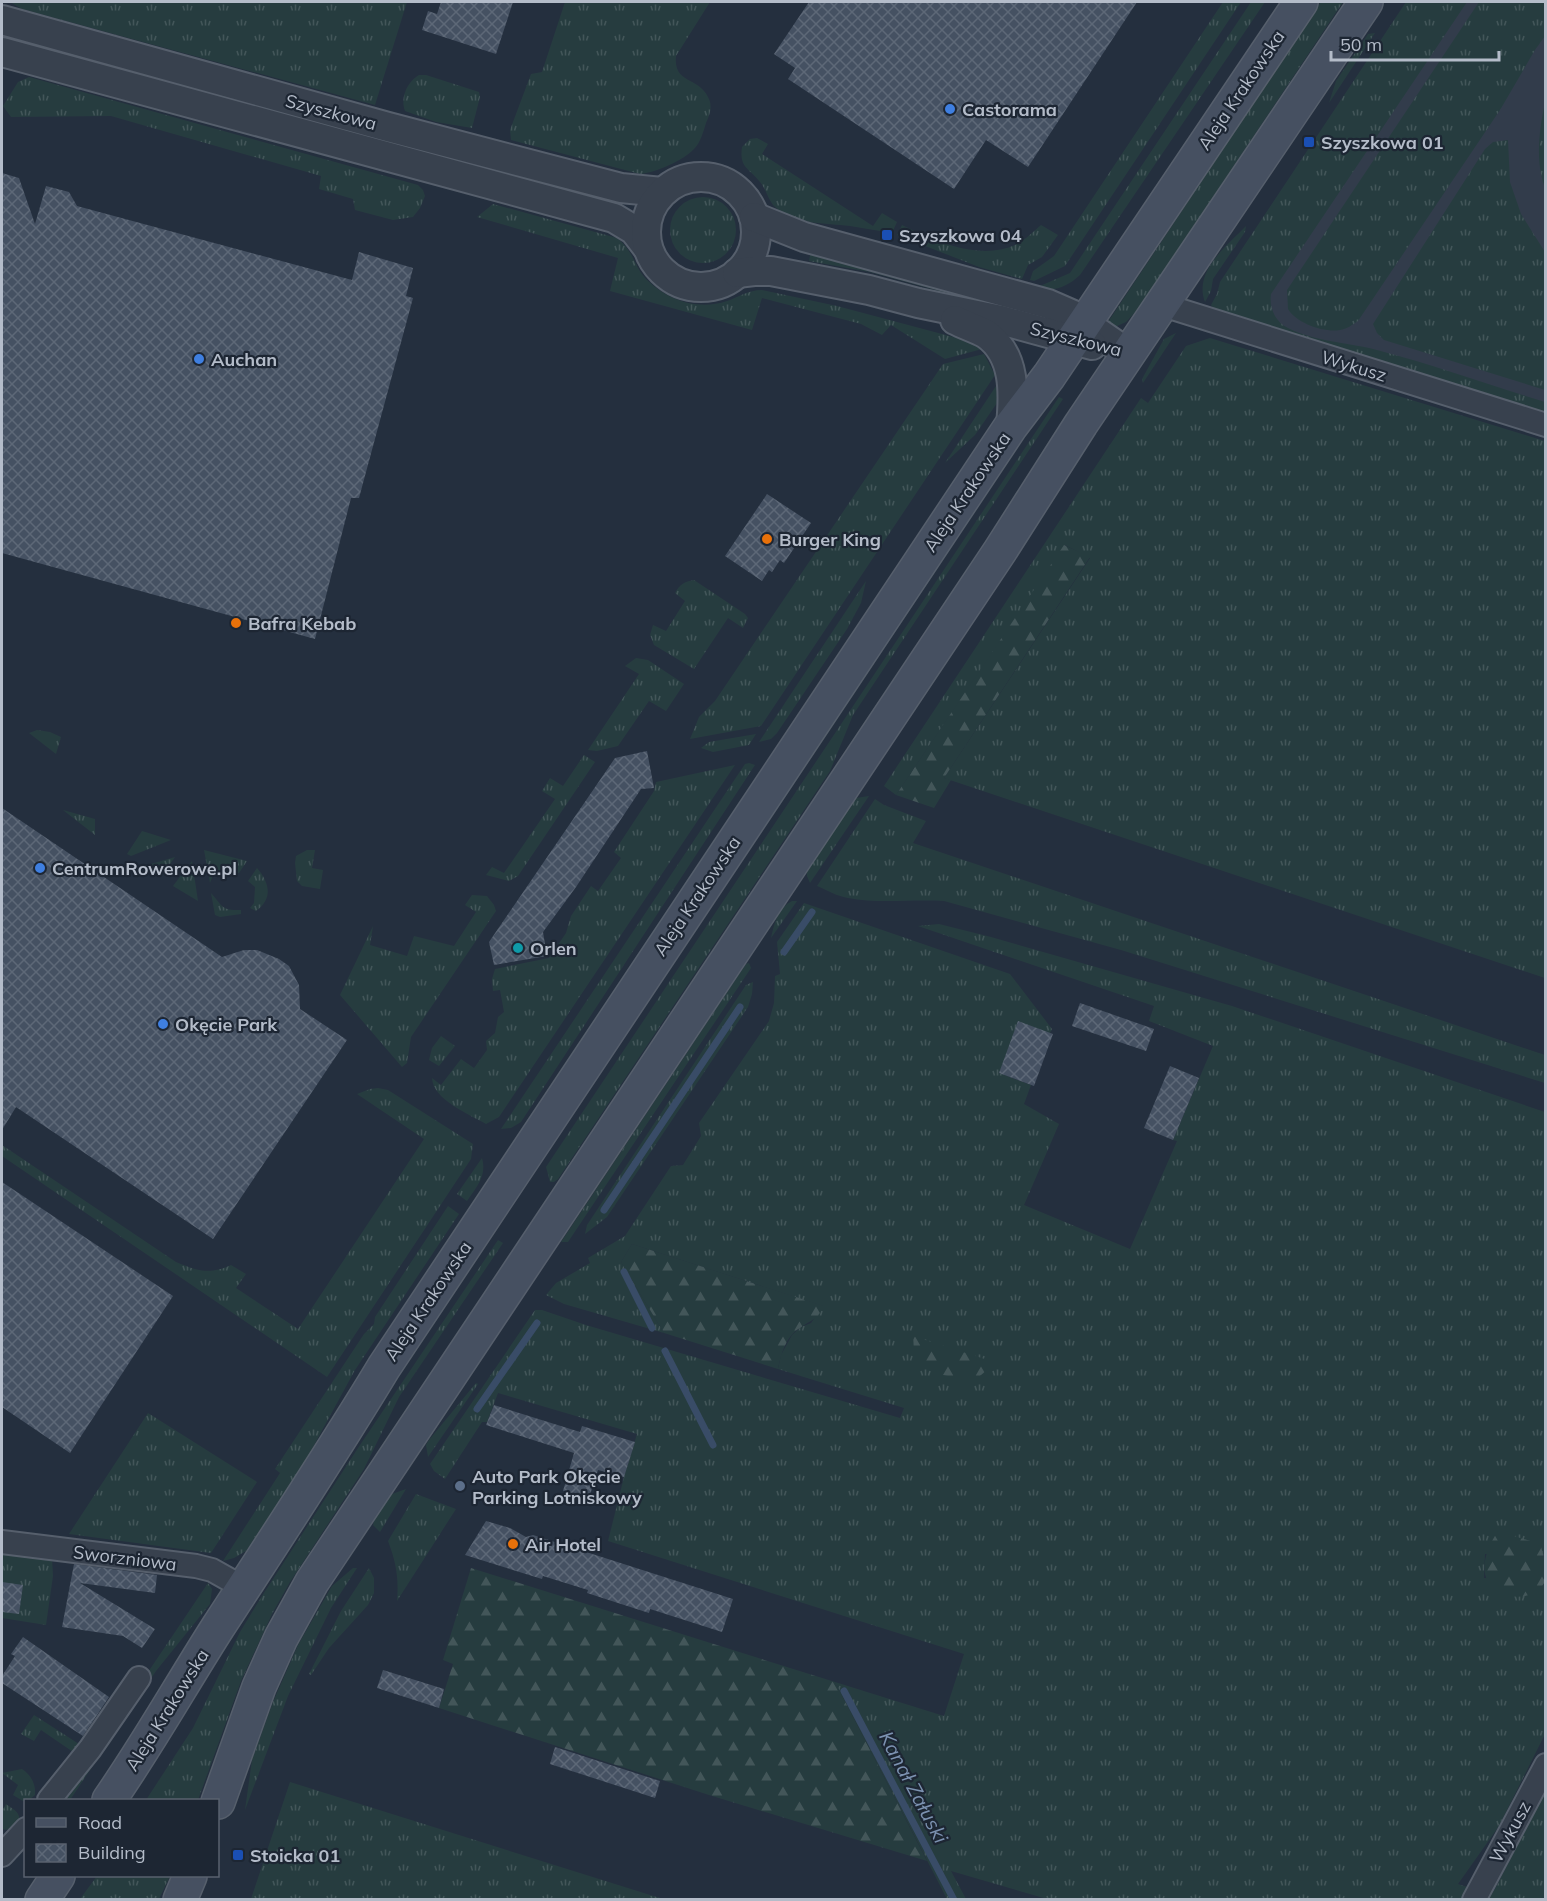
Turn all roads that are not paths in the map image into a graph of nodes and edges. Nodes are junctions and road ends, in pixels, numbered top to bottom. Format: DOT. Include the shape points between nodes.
graph roads {
  1 [pos="1301,2"];
  2 [pos="1366,2"];
  3 [pos="2,20"];
  4 [pos="2,52"];
  5 [pos="663,192"];
  6 [pos="754,217"];
  7 [pos="647,247"];
  8 [pos="737,273"];
  9 [pos="918,303"];
  10 [pos="1163,305"];
  11 [pos="1079,332"];
  12 [pos="1129,354"];
  13 [pos="1545,425"];
  14 [pos="1011,426"];
  15 [pos="2,1542"];
  16 [pos="244,1588"];
  17 [pos="139,1678"];
  18 [pos="1545,1765"];
  19 [pos="50,1799"];
  20 [pos="110,1799"];
  21 [pos="219,1799"];
  22 [pos="24,1831"];
  23 [pos="2,1855"];
  24 [pos="57,1877"];
  25 [pos="189,1877"];
  26 [pos="42,1899"];
  27 [pos="180,1899"];
  28 [pos="1474,1899"];
  1 -- 11 [label="main road, Aleja Krakowska"];
  2 -- 10 [label="main road"];
  3 -- 5 [label="street, Szyszkowa" via="621,188"];
  4 -- 7 [label="street, Szyszkowa" via="614,219 634,230"];
  5 -- 6 [label="street" via="686,179 713,178 739,192"];
  5 -- 7 [label="street" via="647,217"];
  6 -- 8 [label="street" via="753,248"];
  6 -- 11 [label="street, Szyszkowa" via="804,237 1048,304 1071,314"];
  7 -- 8 [label="street" via="661,271 685,285 713,286"];
  8 -- 9 [label="street, Szyszkowa" via="771,271"];
  9 -- 11 [label="street, Szyszkowa"];
  9 -- 14 [label="street" via="986,335 1000,349 1013,383"];
  10 -- 12 [label="main road"];
  10 -- 13 [label="street, Wykusz"];
  11 -- 12 [label="street, Szyszkowa"];
  11 -- 14 [label="main road, Aleja Krakowska"];
  12 -- 21 [label="main road" via="312,1582 259,1687"];
  14 -- 16 [label="main road, Aleja Krakowska" via="384,1367"];
  15 -- 16 [label="street, Sworzniowa" via="196,1566 212,1570"];
  16 -- 20 [label="main road, Aleja Krakowska"];
  17 -- 19 [label="street"];
  18 -- 28 [label="street, Wykusz"];
  22 -- 23 [label="street"];
  24 -- 26 [label="main road"];
  25 -- 27 [label="main road"];
}
